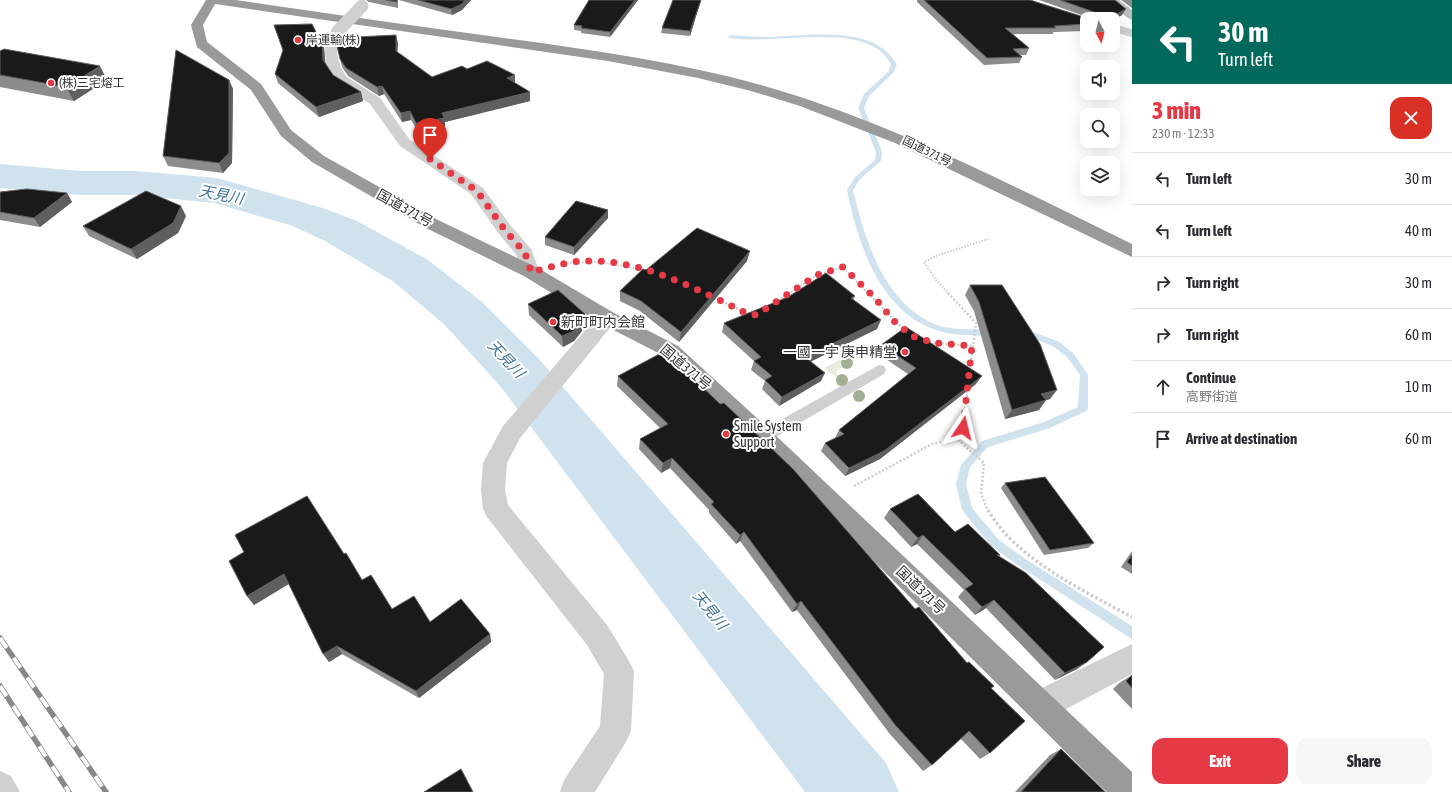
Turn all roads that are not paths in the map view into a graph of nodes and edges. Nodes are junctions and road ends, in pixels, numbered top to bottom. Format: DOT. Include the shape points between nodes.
graph roads {
  1 [pos="213,0"];
  2 [pos="1112,0"];
  3 [pos="365,3"];
  4 [pos="1132,16"];
  5 [pos="1120,30"];
  6 [pos="1132,33"];
  7 [pos="1132,251"];
  8 [pos="528,263"];
  9 [pos="607,318"];
  10 [pos="880,370"];
  11 [pos="763,437"];
  12 [pos="1132,658"];
  13 [pos="1046,710"];
  14 [pos="0,787"];
  15 [pos="4,792"];
  16 [pos="576,792"];
  17 [pos="1130,792"];
  1 -- 7 [label="highway, 国道371号" via="566,51 678,70 755,87 896,136"];
  1 -- 8 [label="highway, 国道371号" via="197,25 201,44 256,87 286,133 318,159 432,224"];
  2 -- 4 [label="street"];
  3 -- 8 [label="street, bridge" via="332,38 331,54 334,68 342,80 375,101 406,143 477,191"];
  5 -- 6 [label="street"];
  8 -- 9 [label="highway, 国道371号"];
  9 -- 11 [label="highway, 国道371号" via="671,351"];
  9 -- 16 [label="street" via="511,432 496,463 493,490 496,509 597,636 619,671 615,731"];
  10 -- 11 [label="lane"];
  11 -- 13 [label="highway, 国道371号"];
  12 -- 13 [label="street" via="1055,698"];
  13 -- 17 [label="highway, 国道371号"];
  14 -- 15 [label="street"];
}
